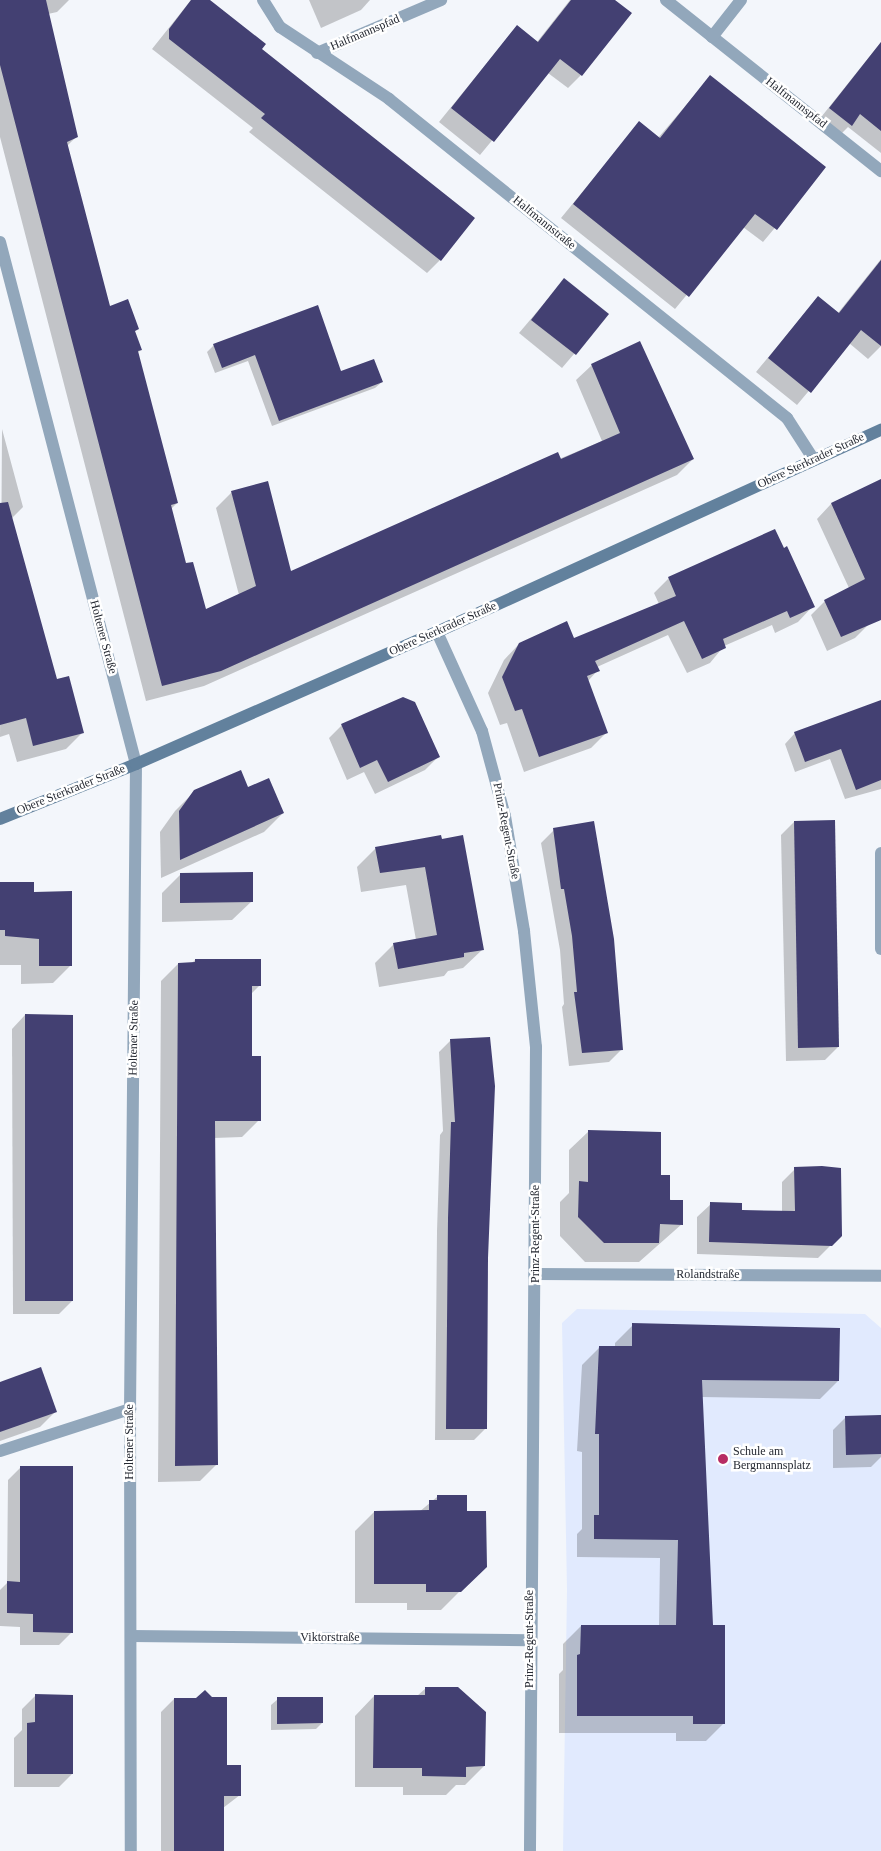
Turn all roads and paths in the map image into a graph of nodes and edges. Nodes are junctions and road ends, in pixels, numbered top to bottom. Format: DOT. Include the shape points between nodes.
graph roads {
  1 [pos="263,0"];
  2 [pos="441,0"];
  3 [pos="666,0"];
  4 [pos="741,0"];
  5 [pos="712,37"];
  6 [pos="317,53"];
  7 [pos="881,169"];
  8 [pos="0,242"];
  9 [pos="881,430"];
  10 [pos="814,460"];
  11 [pos="437,632"];
  12 [pos="136,764"];
  13 [pos="0,819"];
  14 [pos="881,853"];
  15 [pos="881,949"];
  16 [pos="536,1274"];
  17 [pos="881,1276"];
  18 [pos="130,1408"];
  19 [pos="0,1450"];
  20 [pos="130,1636"];
  21 [pos="529,1640"];
  22 [pos="131,1851"];
  23 [pos="530,1851"];
  1 -- 6 [label="street, Halfmannstraße" via="280,27"];
  2 -- 6 [label="street, Halfmannspfad"];
  3 -- 5 [label="street, Halfmannspfad"];
  4 -- 5 [label="street"];
  5 -- 7 [label="street, Halfmannspfad"];
  6 -- 10 [label="street, Halfmannstraße" via="389,99 786,418"];
  8 -- 12 [label="street, Holtener Straße"];
  9 -- 10 [label="street, Obere Sterkrader Straße"];
  10 -- 11 [label="street, Obere Sterkrader Straße"];
  11 -- 12 [label="street, Obere Sterkrader Straße"];
  11 -- 16 [label="street, Prinz-Regent-Straße" via="482,731 505,816 524,931 536,1047"];
  12 -- 13 [label="street, Obere Sterkrader Straße"];
  12 -- 18 [label="street, Holtener Straße"];
  14 -- 15 [label="street"];
  16 -- 17 [label="street, Rolandstraße"];
  16 -- 21 [label="street, Prinz-Regent-Straße"];
  18 -- 19 [label="street"];
  18 -- 20 [label="street, Holtener Straße"];
  20 -- 21 [label="street, Viktorstraße"];
  20 -- 22 [label="street, Holtener Straße"];
  21 -- 23 [label="street, Prinz-Regent-Straße"];
}
